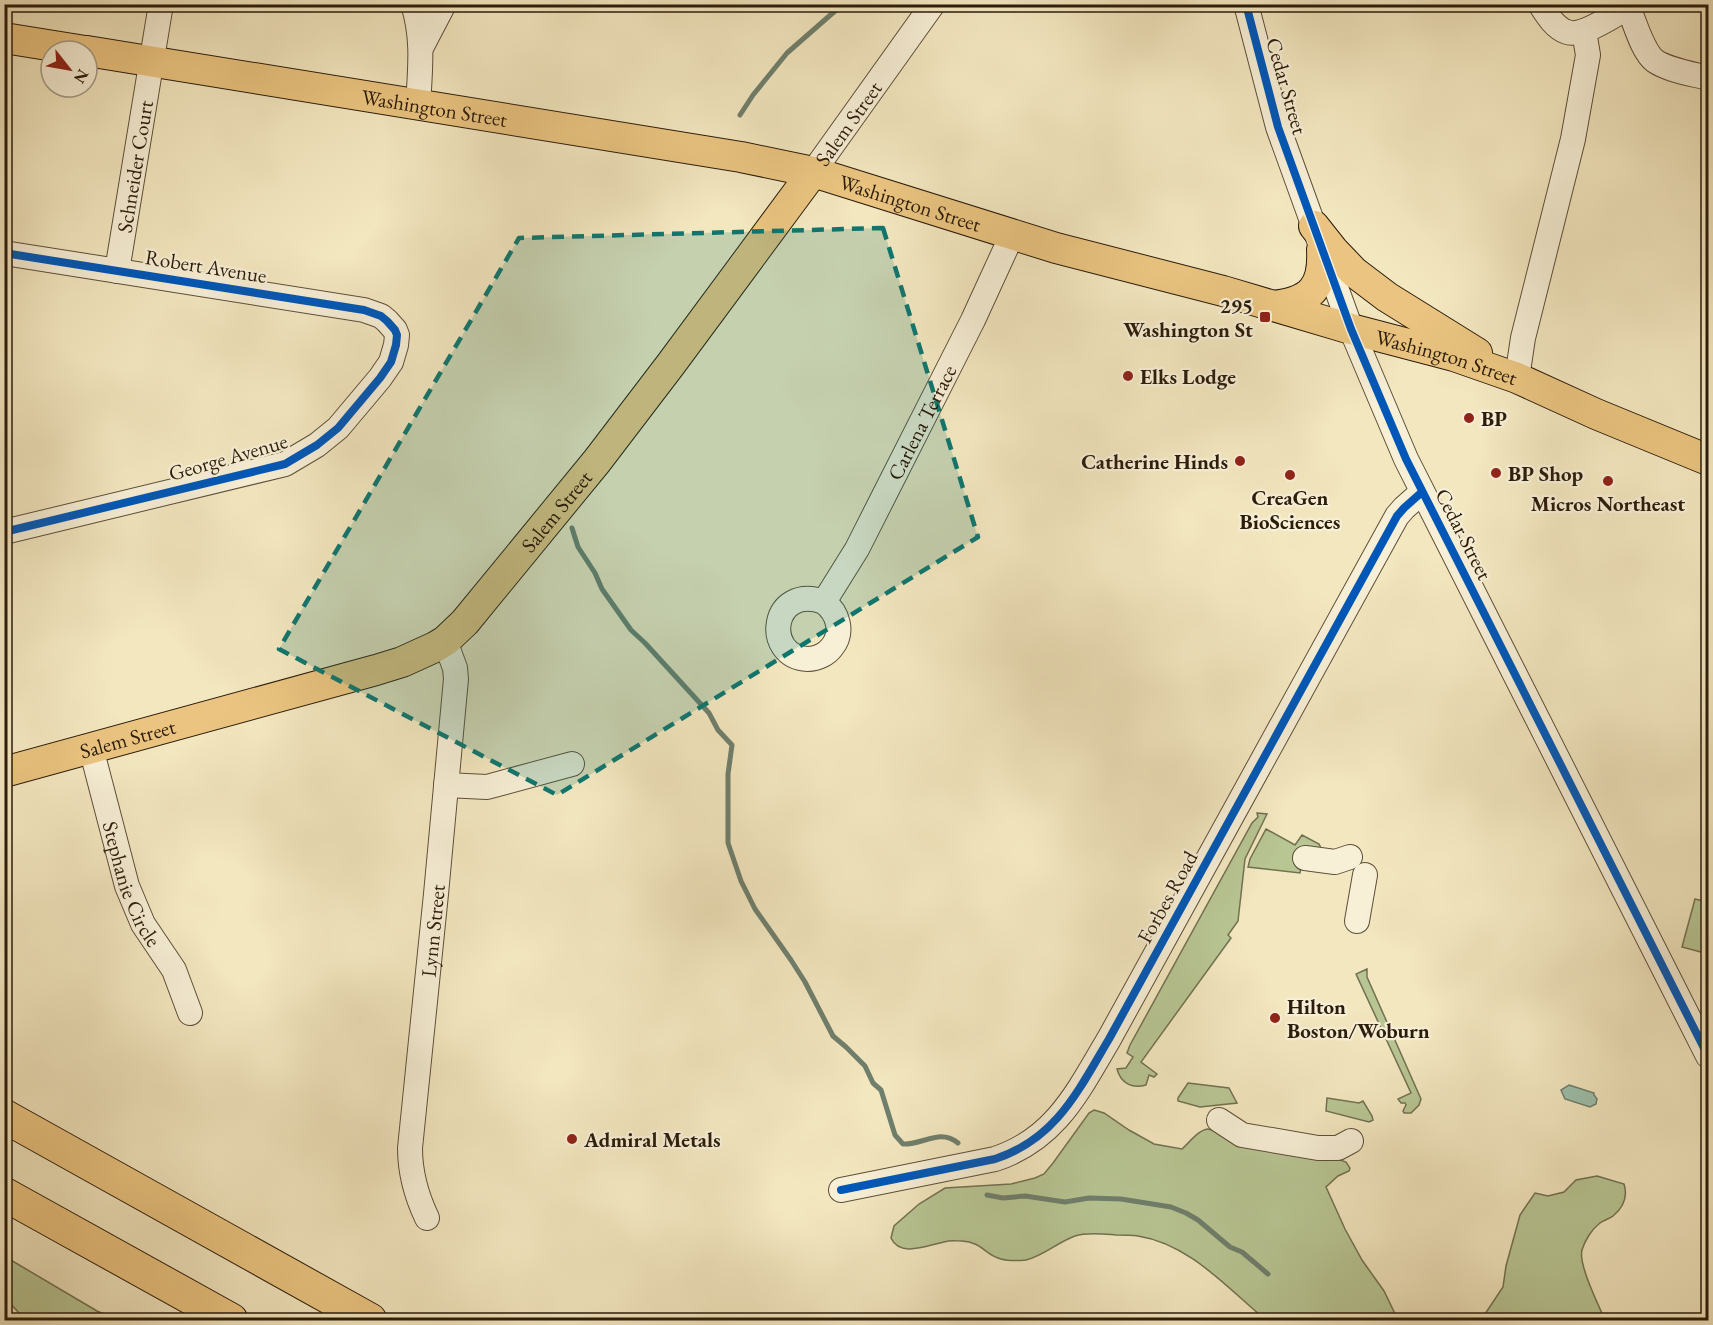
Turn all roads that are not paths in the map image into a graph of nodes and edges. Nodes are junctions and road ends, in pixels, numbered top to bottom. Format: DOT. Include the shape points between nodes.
graph roads {
  1 [pos="161,4"];
  2 [pos="414,4"];
  3 [pos="444,4"];
  4 [pos="933,4"];
  5 [pos="1246,4"];
  6 [pos="1540,4"];
  7 [pos="1631,6"];
  8 [pos="1584,31"];
  9 [pos="4,38"];
  10 [pos="39,44"];
  11 [pos="421,48"];
  12 [pos="99,53"];
  13 [pos="151,62"];
  14 [pos="1708,78"];
  15 [pos="418,105"];
  16 [pos="813,172"];
  17 [pos="1012,235"];
  18 [pos="1318,238"];
  19 [pos="4,253"];
  20 [pos="117,271"];
  21 [pos="1273,306"];
  22 [pos="1351,329"];
  23 [pos="395,330"];
  24 [pos="1517,378"];
  25 [pos="1708,460"];
  26 [pos="1422,492"];
  27 [pos="4,532"];
  28 [pos="824,602"];
  29 [pos="445,642"];
  30 [pos="91,748"];
  31 [pos="572,764"];
  32 [pos="4,772"];
  33 [pos="446,785"];
  34 [pos="1305,858"];
  35 [pos="1357,921"];
  36 [pos="190,1013"];
  37 [pos="1708,1056"];
  38 [pos="4,1116"];
  39 [pos="1219,1120"];
  40 [pos="1351,1141"];
  41 [pos="841,1190"];
  42 [pos="4,1194"];
  43 [pos="427,1218"];
  44 [pos="231,1320"];
  45 [pos="370,1320"];
  1 -- 13 [label="street, Schneider Court"];
  2 -- 11 [label="street"];
  3 -- 11 [label="street"];
  4 -- 16 [label="street, Salem Street"];
  5 -- 18 [label="street, Cedar Street" via="1278,127"];
  6 -- 8 [label="street" via="1557,26 1571,34"];
  7 -- 8 [label="street"];
  7 -- 14 [label="street" via="1653,60"];
  8 -- 24 [label="street" via="1588,55 1573,139 1523,338"];
  9 -- 10 [label="main road, Washington Street"];
  11 -- 15 [label="street"];
  12 -- 13 [label="main road, Washington Street"];
  13 -- 15 [label="main road, Washington Street"];
  13 -- 20 [label="street, Schneider Court"];
  15 -- 16 [label="main road, Washington Street"];
  16 -- 17 [label="main road, Washington Street"];
  16 -- 29 [label="main road, Salem Street" via="597,461"];
  17 -- 21 [label="main road, Washington Street"];
  17 -- 28 [label="street, Carlena Terrace" via="857,549"];
  18 -- 21 [label="main road" via="1320,279 1313,291 1296,302"];
  18 -- 22 [label="street, Cedar Street"];
  18 -- 24 [label="main road" via="1387,297"];
  19 -- 20 [label="street, Robert Avenue"];
  20 -- 23 [label="street, Robert Avenue" via="364,310 381,316"];
  21 -- 22 [label="main road, Washington Street"];
  22 -- 24 [label="main road, Washington Street" via="1443,353"];
  22 -- 26 [label="street, Cedar Street"];
  23 -- 27 [label="street, George Avenue" via="396,351 380,378 331,434 285,464"];
  24 -- 25 [label="main road, Washington Street"];
  26 -- 37 [label="street, Cedar Street"];
  26 -- 41 [label="street, Forbes Road" via="1397,516 1109,1039 1060,1116 1036,1139 1007,1155"];
  29 -- 30 [label="main road, Salem Street" via="376,670"];
  29 -- 33 [label="street, Lynn Street" via="456,676"];
  30 -- 32 [label="main road, Salem Street"];
  30 -- 36 [label="street, Stephanie Circle" via="127,886 143,924 174,969"];
  31 -- 33 [label="street" via="487,787"];
  33 -- 43 [label="street, Lynn Street" via="410,1148 414,1185"];
  34 -- 35 [label="street" via="1358,866"];
  38 -- 45 [label="highway"];
  39 -- 40 [label="street" via="1242,1135 1317,1148 1338,1148"];
  42 -- 44 [label="highway"];
}
